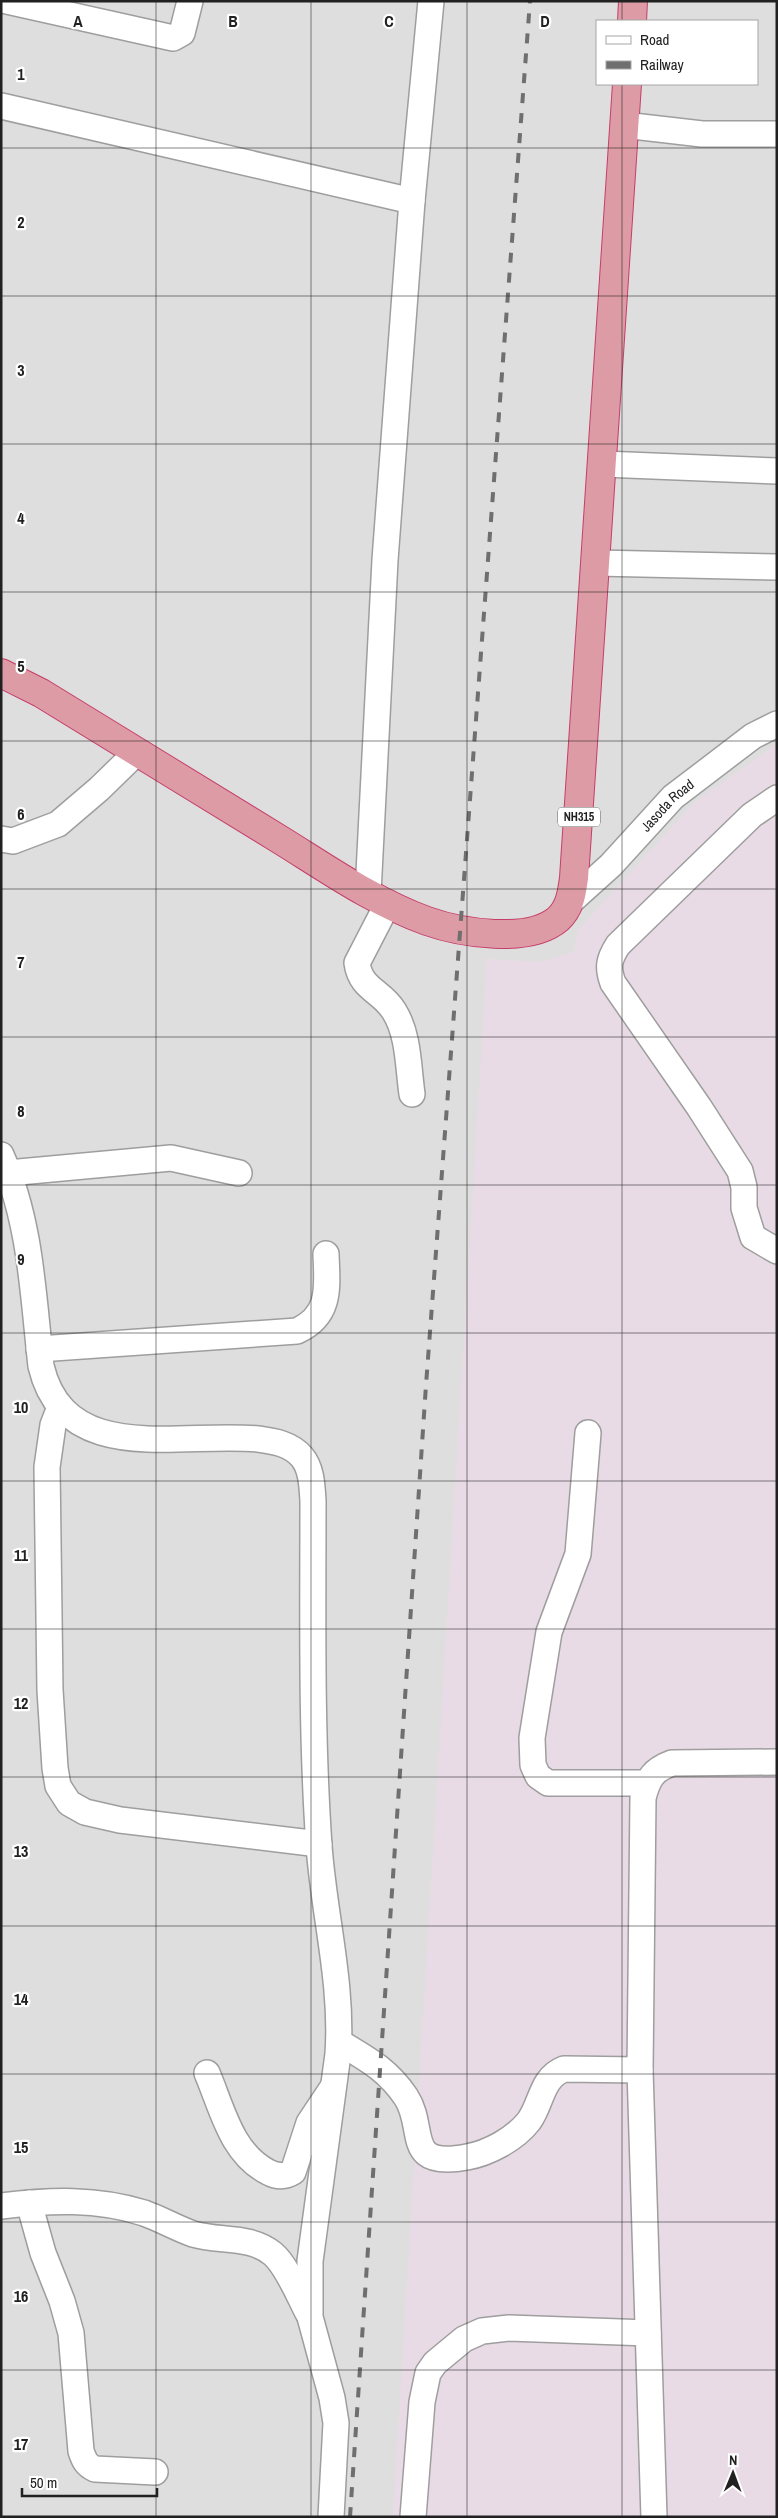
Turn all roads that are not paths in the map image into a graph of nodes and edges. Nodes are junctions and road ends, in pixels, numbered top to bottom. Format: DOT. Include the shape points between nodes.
graph roads {
  1 [pos="7,1"];
  2 [pos="190,1"];
  3 [pos="431,1"];
  4 [pos="633,1"];
  5 [pos="632,20"];
  6 [pos="627,85"];
  7 [pos="1,106"];
  8 [pos="624,125"];
  9 [pos="777,134"];
  10 [pos="412,200"];
  11 [pos="603,464"];
  12 [pos="777,471"];
  13 [pos="597,563"];
  14 [pos="777,567"];
  15 [pos="1,673"];
  16 [pos="777,724"];
  17 [pos="136,752"];
  18 [pos="777,798"];
  19 [pos="1,839"];
  20 [pos="378,898"];
  21 [pos="571,901"];
  22 [pos="412,1094"];
  23 [pos="5,1164"];
  24 [pos="239,1173"];
  25 [pos="777,1252"];
  26 [pos="326,1254"];
  27 [pos="39,1349"];
  28 [pos="60,1407"];
  29 [pos="588,1433"];
  30 [pos="777,1762"];
  31 [pos="647,1783"];
  32 [pos="319,1844"];
  33 [pos="339,2042"];
  34 [pos="640,2070"];
  35 [pos="207,2072"];
  36 [pos="334,2085"];
  37 [pos="29,2203"];
  38 [pos="1,2206"];
  39 [pos="310,2317"];
  40 [pos="648,2333"];
  41 [pos="155,2472"];
  42 [pos="332,2517"];
  43 [pos="413,2517"];
  44 [pos="654,2517"];
  1 -- 2 [label="street" via="173,38 182,33"];
  3 -- 10 [label="street"];
  4 -- 5 [label="highway"];
  6 -- 8 [label="highway, NH315"];
  7 -- 10 [label="street"];
  8 -- 9 [label="street" via="702,134"];
  8 -- 11 [label="highway, NH315"];
  10 -- 20 [label="street" via="385,560"];
  11 -- 12 [label="street"];
  11 -- 13 [label="highway, NH315"];
  13 -- 14 [label="street"];
  13 -- 21 [label="highway, NH315"];
  15 -- 17 [label="highway" via="41,693"];
  16 -- 21 [label="street, Jasoda Road" via="753,736 672,797 611,865"];
  17 -- 19 [label="street" via="58,824 13,841"];
  17 -- 20 [label="highway"];
  18 -- 25 [label="street" via="752,815 618,945 608,970 740,1171 744,1208 753,1236"];
  20 -- 21 [label="highway" via="427,921 460,930 507,933 544,928 559,918"];
  20 -- 22 [label="street" via="357,964 363,983 384,998 402,1027"];
  23 -- 24 [label="street" via="171,1158"];
  23 -- 27 [label="street" via="19,1202 27,1238"];
  26 -- 27 [label="street" via="327,1293 323,1306 316,1320 297,1331"];
  27 -- 28 [label="street" via="45,1386"];
  28 -- 32 [label="street" via="80,1425 104,1434 136,1439 246,1438 290,1446 303,1458 310,1475 313,1501 313,1734"];
  28 -- 32 [label="street" via="53,1426 47,1467 50,1690 58,1786 69,1803 85,1812 120,1820"];
  29 -- 31 [label="street" via="579,1545 573,1572 549,1632 532,1738 533,1765 538,1776 548,1783"];
  30 -- 31 [label="street" via="672,1763 658,1768"];
  31 -- 34 [label="street" via="643,1798"];
  32 -- 33 [label="street" via="340,2022"];
  33 -- 34 [label="street" via="380,2066 407,2099 419,2146 434,2158 448,2160 476,2155 510,2138 529,2120 554,2073 564,2069"];
  33 -- 36 [label="street"];
  34 -- 40 [label="street"];
  35 -- 36 [label="street" via="235,2140 245,2156 257,2166 281,2176 293,2172 309,2123"];
  36 -- 39 [label="street" via="310,2261"];
  37 -- 38 [label="street"];
  37 -- 39 [label="street" via="71,2200 103,2203 142,2212 193,2234 258,2244 281,2264"];
  37 -- 41 [label="street" via="71,2333 84,2460 95,2469"];
  39 -- 42 [label="street" via="336,2423"];
  40 -- 43 [label="street" via="509,2328 482,2331 464,2339 428,2373 422,2402"];
  40 -- 44 [label="street"];
}
